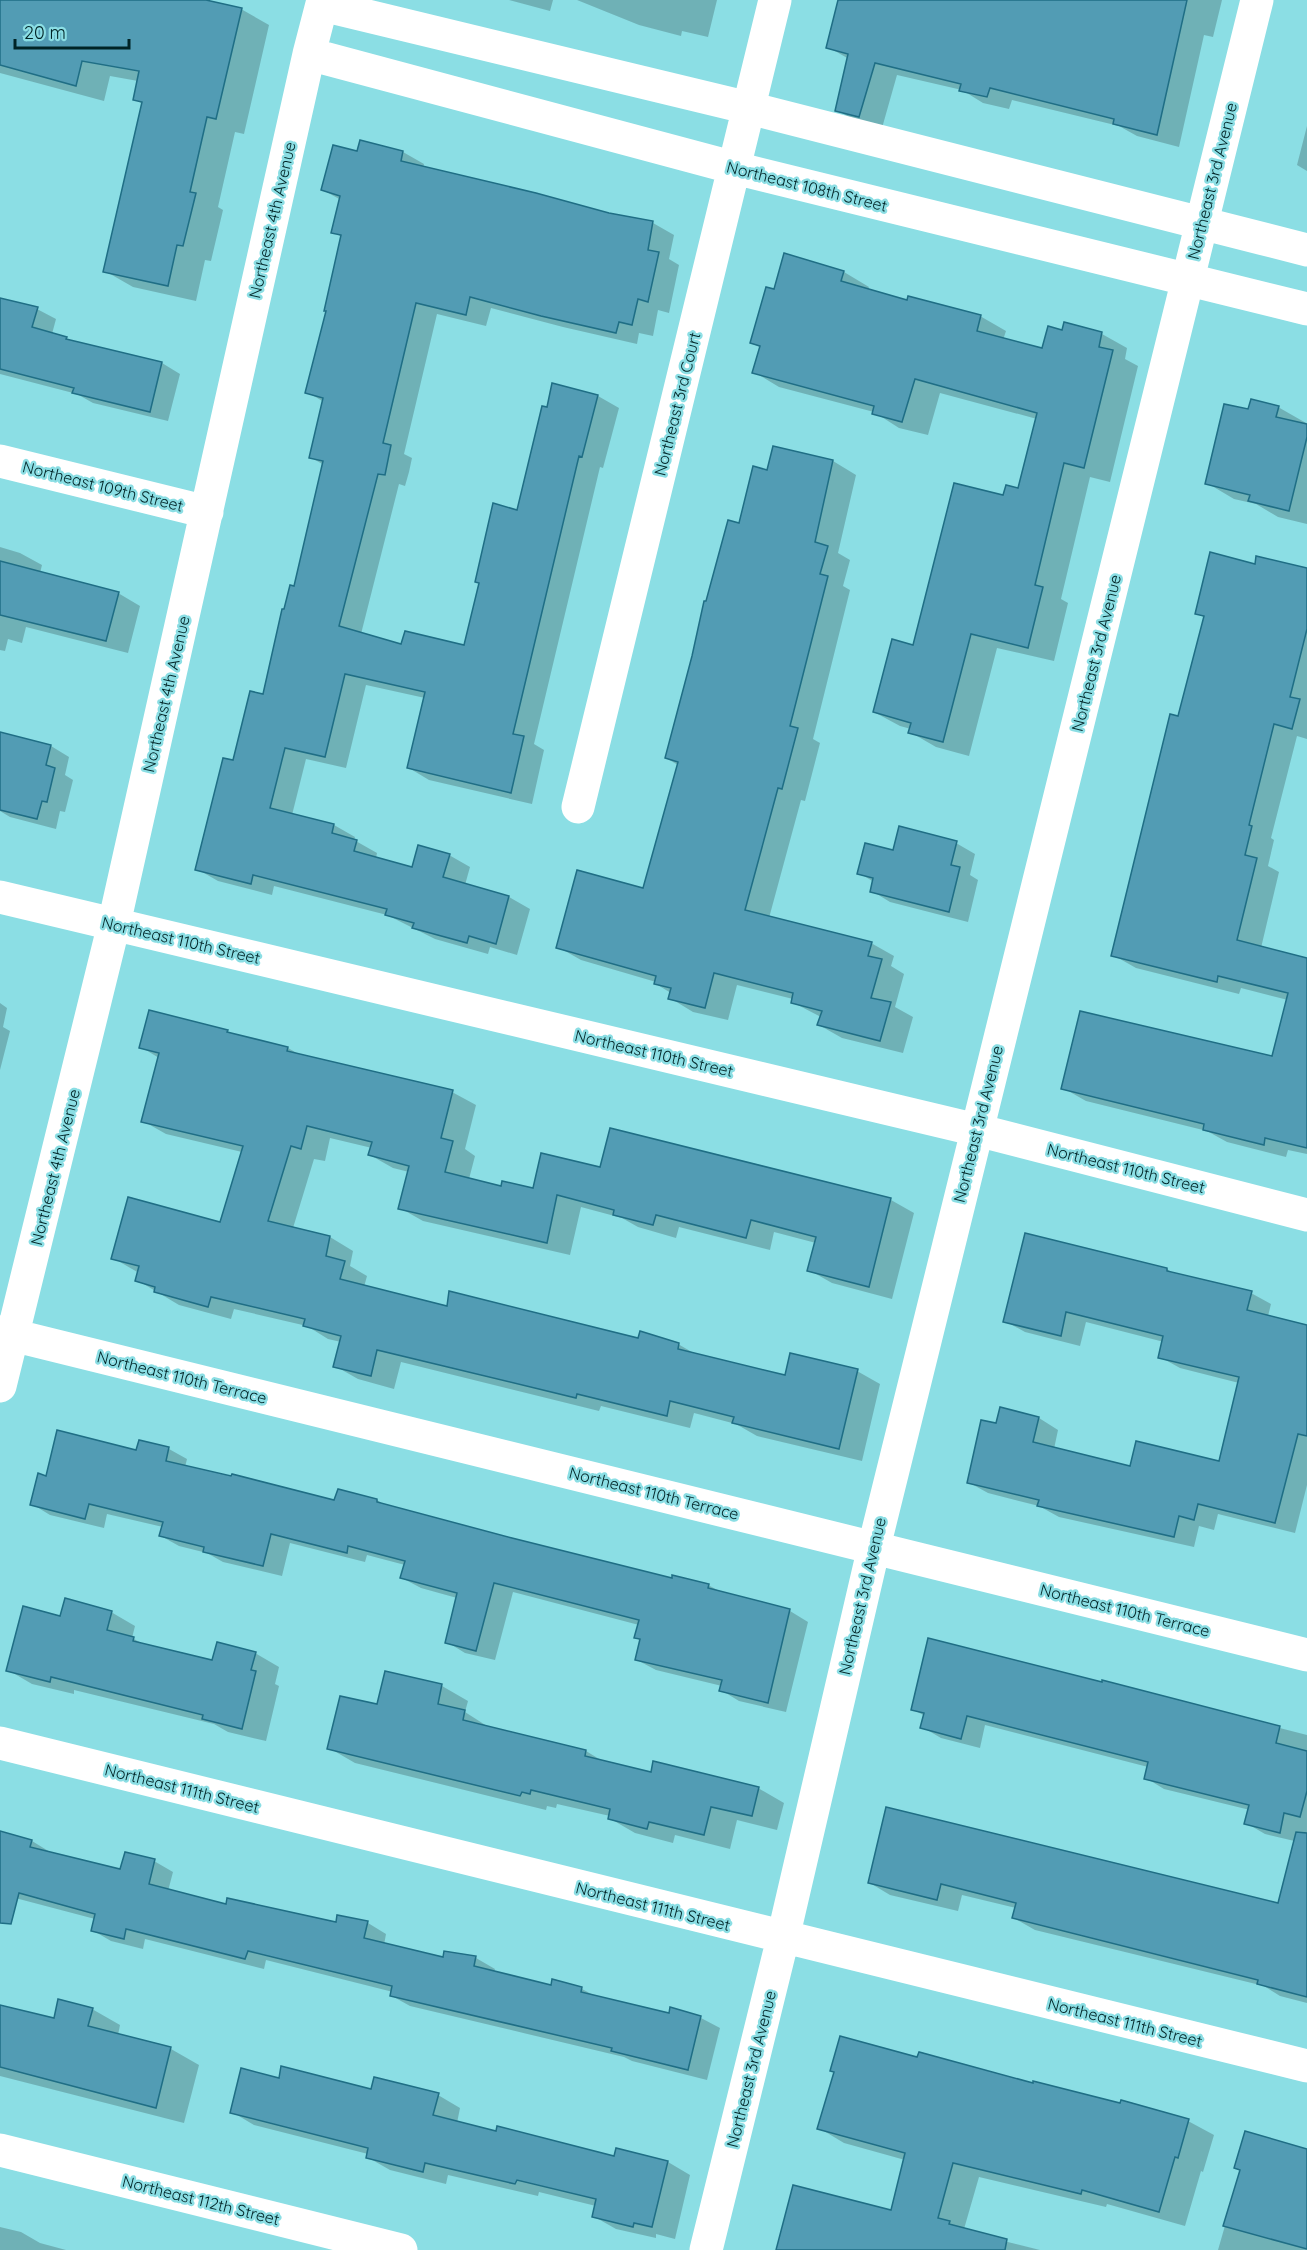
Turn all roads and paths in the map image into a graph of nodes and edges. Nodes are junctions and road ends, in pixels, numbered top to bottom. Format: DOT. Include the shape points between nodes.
graph roads {
  1 [pos="775,0"];
  2 [pos="1257,0"];
  3 [pos="323,2"];
  4 [pos="309,54"];
  5 [pos="749,108"];
  6 [pos="735,168"];
  7 [pos="1202,225"];
  8 [pos="1307,250"];
  9 [pos="1188,279"];
  10 [pos="1307,309"];
  11 [pos="0,461"];
  12 [pos="207,512"];
  13 [pos="578,807"];
  14 [pos="0,897"];
  15 [pos="114,924"];
  16 [pos="977,1130"];
  17 [pos="1307,1215"];
  18 [pos="7,1334"];
  19 [pos="0,1386"];
  20 [pos="873,1547"];
  21 [pos="1307,1655"];
  22 [pos="0,1743"];
  23 [pos="783,1938"];
  24 [pos="1307,2067"];
  25 [pos="0,2150"];
  26 [pos="401,2250"];
  27 [pos="706,2250"];
  1 -- 5 [label="street, Northeast 3rd Court"];
  2 -- 7 [label="street, Northeast 3rd Avenue"];
  3 -- 4 [label="street, Northeast 4th Avenue"];
  3 -- 5 [label="street"];
  4 -- 6 [label="street, Northeast 108th Street"];
  4 -- 12 [label="street, Northeast 4th Avenue"];
  5 -- 6 [label="street, Northeast 3rd Court"];
  5 -- 7 [label="street"];
  6 -- 9 [label="street, Northeast 108th Street"];
  6 -- 13 [label="street, Northeast 3rd Court"];
  7 -- 8 [label="street"];
  7 -- 9 [label="street, Northeast 3rd Avenue"];
  9 -- 10 [label="street, Northeast 108th Street"];
  9 -- 16 [label="street, Northeast 3rd Avenue"];
  11 -- 12 [label="street, Northeast 109th Street"];
  12 -- 15 [label="street, Northeast 4th Avenue"];
  14 -- 15 [label="street, Northeast 110th Street"];
  15 -- 16 [label="street, Northeast 110th Street"];
  15 -- 18 [label="street, Northeast 4th Avenue"];
  16 -- 17 [label="street, Northeast 110th Street"];
  16 -- 20 [label="street, Northeast 3rd Avenue"];
  18 -- 19 [label="street, Northeast 4th Avenue"];
  18 -- 20 [label="street, Northeast 110th Terrace"];
  20 -- 21 [label="street, Northeast 110th Terrace"];
  20 -- 23 [label="street, Northeast 3rd Avenue"];
  22 -- 23 [label="street, Northeast 111th Street"];
  23 -- 24 [label="street, Northeast 111th Street"];
  23 -- 27 [label="street, Northeast 3rd Avenue"];
  25 -- 26 [label="street, Northeast 112th Street"];
}
